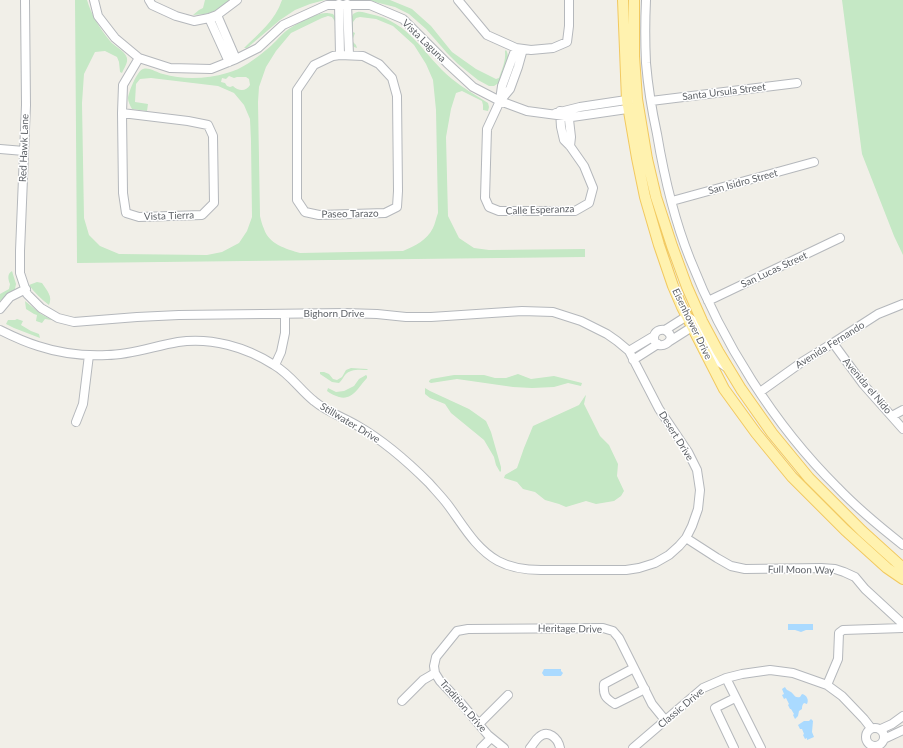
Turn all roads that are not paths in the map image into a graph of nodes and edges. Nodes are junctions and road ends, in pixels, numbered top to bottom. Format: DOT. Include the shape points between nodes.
graph roads {
  1 [pos="25,0"];
  2 [pos="94,0"];
  3 [pos="149,0"];
  4 [pos="237,0"];
  5 [pos="458,0"];
  6 [pos="569,0"];
  7 [pos="623,0"];
  8 [pos="634,0"];
  9 [pos="646,0"];
  10 [pos="343,4"];
  11 [pos="213,16"];
  12 [pos="519,48"];
  13 [pos="345,55"];
  14 [pos="139,58"];
  15 [pos="233,61"];
  16 [pos="797,83"];
  17 [pos="500,101"];
  18 [pos="651,102"];
  19 [pos="633,104"];
  20 [pos="591,105"];
  21 [pos="122,113"];
  22 [pos="562,113"];
  23 [pos="592,114"];
  24 [pos="0,149"];
  25 [pos="24,151"];
  26 [pos="814,162"];
  27 [pos="672,201"];
  28 [pos="840,238"];
  29 [pos="26,291"];
  30 [pos="708,301"];
  31 [pos="903,304"];
  32 [pos="0,309"];
  33 [pos="285,314"];
  34 [pos="687,316"];
  35 [pos="692,327"];
  36 [pos="0,330"];
  37 [pos="665,330"];
  38 [pos="654,336"];
  39 [pos="670,341"];
  40 [pos="833,343"];
  41 [pos="658,344"];
  42 [pos="629,352"];
  43 [pos="89,355"];
  44 [pos="633,360"];
  45 [pos="276,365"];
  46 [pos="729,369"];
  47 [pos="760,392"];
  48 [pos="903,410"];
  49 [pos="892,416"];
  50 [pos="76,422"];
  51 [pos="903,429"];
  52 [pos="686,538"];
  53 [pos="903,545"];
  54 [pos="903,568"];
  55 [pos="903,579"];
  56 [pos="903,624"];
  57 [pos="903,628"];
  58 [pos="436,657"];
  59 [pos="634,668"];
  60 [pos="435,673"];
  61 [pos="726,678"];
  62 [pos="827,685"];
  63 [pos="645,689"];
  64 [pos="508,695"];
  65 [pos="735,698"];
  66 [pos="402,701"];
  67 [pos="903,716"];
  68 [pos="665,720"];
  69 [pos="479,724"];
  70 [pos="871,728"];
  71 [pos="881,729"];
  72 [pos="903,730"];
  73 [pos="491,738"];
  74 [pos="881,744"];
  75 [pos="481,748"];
  76 [pos="504,748"];
  77 [pos="530,748"];
  78 [pos="560,748"];
  79 [pos="633,748"];
  80 [pos="734,748"];
  81 [pos="761,748"];
  1 -- 25 [label="street, Red Hawk Lane"];
  2 -- 14 [label="street, Vista Laguna" via="98,16 115,38"];
  3 -- 11 [label="street" via="152,5 194,21"];
  4 -- 11 [label="street"];
  5 -- 12 [label="street" via="487,35"];
  6 -- 12 [label="street" via="567,42 553,48"];
  7 -- 19 [label="main road, Eisenhower Drive"];
  8 -- 19 [label="main road, Eisenhower Drive"];
  9 -- 18 [label="street" via="646,62"];
  10 -- 13 [label="street"];
  10 -- 15 [label="street, Vista Laguna" via="327,5 283,25 258,48"];
  10 -- 17 [label="street, Vista Laguna" via="370,5 403,19 473,87"];
  11 -- 15 [label="street"];
  12 -- 17 [label="street, Calle Esperanza" via="502,86"];
  13 -- 13 [label="street, Paseo Tarazo" via="333,56 314,65 297,90 297,200 305,212 319,215 385,213 397,207 397,96 392,78 379,64 363,56"];
  14 -- 15 [label="street, Vista Laguna" via="170,68 211,69"];
  14 -- 21 [label="street, Vista Tierra" via="123,84"];
  16 -- 18 [label="street, Santa Ursula Street"];
  17 -- 22 [label="street, Vista Laguna" via="527,111"];
  17 -- 22 [label="street, Calle Esperanza" via="487,128 485,198 489,207 499,211 575,211 589,203 593,188 584,166 570,146 571,137"];
  18 -- 27 [label="street" via="662,165"];
  19 -- 20 [label="street, Vista Laguna"];
  19 -- 23 [label="street, Vista Laguna"];
  19 -- 34 [label="main road, Eisenhower Drive" via="636,158 645,197 673,286"];
  19 -- 46 [label="main road, Eisenhower Drive" via="656,197 672,246 702,321"];
  20 -- 22 [label="street, Vista Laguna"];
  20 -- 23 [label="street"];
  21 -- 21 [label="street, Vista Tierra" via="123,193 126,213 139,217 202,215 214,203 213,136 208,125"];
  22 -- 23 [label="street, Vista Laguna" via="572,117"];
  24 -- 25 [label="street"];
  25 -- 29 [label="street, Red Hawk Lane" via="20,273"];
  26 -- 27 [label="street, San Isidro Street"];
  27 -- 30 [label="street" via="689,258"];
  28 -- 30 [label="street, San Lucas Street"];
  29 -- 32 [label="street" via="10,298"];
  29 -- 33 [label="street, Bighorn Drive" via="40,308 58,318 74,322 137,316"];
  30 -- 47 [label="street"];
  31 -- 40 [label="street, Avenida Fernando" via="878,314"];
  33 -- 42 [label="street, Bighorn Drive" via="431,317 522,311 553,312 581,321 607,334"];
  33 -- 45 [label="street" via="285,333"];
  34 -- 35 [label="main road, Eisenhower Drive"];
  34 -- 37 [label="street"];
  34 -- 46 [label="street" via="695,322 716,360"];
  35 -- 39 [label="street"];
  35 -- 55 [label="main road, Eisenhower Drive" via="724,389 792,477 845,530"];
  36 -- 43 [label="street, Stillwater Drive" via="39,346"];
  37 -- 38 [label="street" via="660,330"];
  37 -- 39 [label="street" via="669,333"];
  38 -- 41 [label="street"];
  38 -- 42 [label="street"];
  39 -- 41 [label="street" via="664,345"];
  40 -- 47 [label="street, Avenida Fernando"];
  40 -- 49 [label="street, Avenida el Nido" via="863,384"];
  41 -- 44 [label="street"];
  42 -- 44 [label="street, Bighorn Drive"];
  43 -- 45 [label="street, Stillwater Drive" via="107,356 179,342 204,341 233,346"];
  43 -- 50 [label="street" via="83,404"];
  44 -- 52 [label="street, Desert Drive" via="659,409 697,470 700,490 698,509"];
  45 -- 52 [label="street, Stillwater Drive" via="313,401 358,426 406,461 447,504 479,547 511,567 527,570 639,568 669,555"];
  46 -- 54 [label="main road, Eisenhower Drive" via="772,433 808,478"];
  47 -- 53 [label="street" via="803,450 836,487"];
  48 -- 49 [label="street"];
  49 -- 51 [label="street, Avenida el Nido"];
  52 -- 56 [label="street, Full Moon Way" via="731,566 745,569 822,568 844,572 855,577"];
  57 -- 62 [label="street" via="843,630 839,633 838,659"];
  58 -- 59 [label="street, Heritage Drive" via="457,631 468,629 603,628 613,631 619,638"];
  58 -- 60 [label="street, Tradition Drive"];
  59 -- 63 [label="street, Heritage Drive"];
  59 -- 63 [label="street" via="604,684 603,692 607,699 615,704"];
  60 -- 66 [label="street, Tradition Drive" via="423,680"];
  60 -- 69 [label="street, Tradition Drive"];
  61 -- 62 [label="street, Classic Drive" via="770,670 793,673"];
  61 -- 65 [label="street"];
  61 -- 68 [label="street, Classic Drive" via="703,688"];
  62 -- 70 [label="street, Classic Drive" via="842,696"];
  63 -- 68 [label="street, Heritage Drive" via="652,704"];
  64 -- 69 [label="street"];
  65 -- 80 [label="street" via="715,708"];
  65 -- 81 [label="street"];
  67 -- 71 [label="street"];
  68 -- 79 [label="street, Classic Drive"];
  69 -- 73 [label="street, Tradition Drive"];
  70 -- 71 [label="street"];
  70 -- 74 [label="street" via="866,739 873,746"];
  71 -- 74 [label="street" via="884,734"];
  72 -- 74 [label="street"];
  73 -- 75 [label="street, Tradition Drive"];
  73 -- 76 [label="street, Tradition Drive"];
  77 -- 78 [label="street" via="540,736 548,734 554,736"];
}
